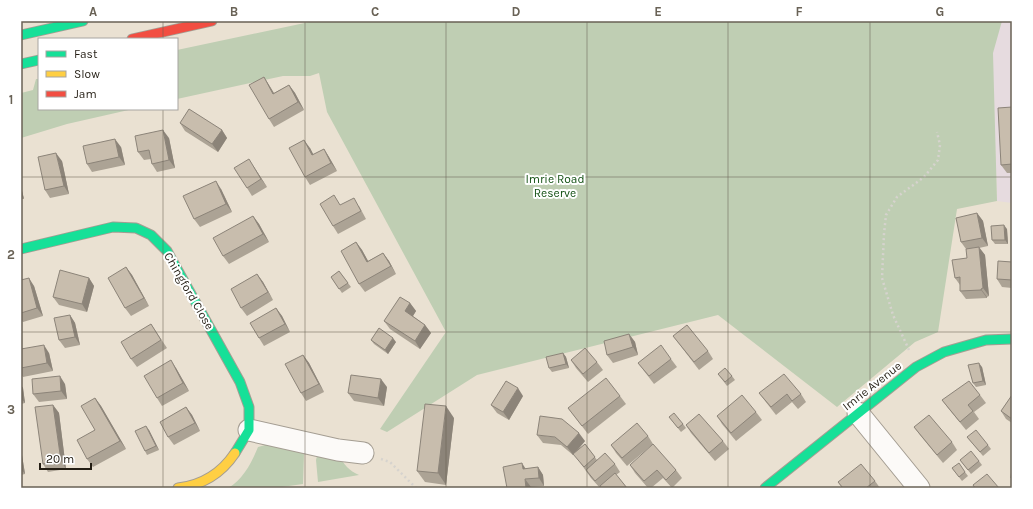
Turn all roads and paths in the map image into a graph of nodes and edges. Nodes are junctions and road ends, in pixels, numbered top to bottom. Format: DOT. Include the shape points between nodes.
graph roads {
  1 [pos="83,21"];
  2 [pos="212,21"];
  3 [pos="21,35"];
  4 [pos="136,38"];
  5 [pos="38,60"];
  6 [pos="21,64"];
  7 [pos="937,132"];
  8 [pos="21,249"];
  9 [pos="1012,339"];
  10 [pos="916,367"];
  11 [pos="858,413"];
  12 [pos="249,430"];
  13 [pos="363,453"];
  14 [pos="178,488"];
  15 [pos="416,488"];
  16 [pos="765,488"];
  17 [pos="919,488"];
  1 -- 3 [label="main road"];
  2 -- 4 [label="main road"];
  5 -- 6 [label="main road"];
  7 -- 10 [label="path" via="940,145 938,160 924,177 896,197 886,215 884,234 882,278 893,315"];
  8 -- 12 [label="main road, Chingford Close" via="113,227 136,228 151,235 167,251 240,382 249,407"];
  9 -- 10 [label="main road, Imrie Avenue" via="986,340 944,352"];
  10 -- 11 [label="main road, Imrie Avenue"];
  11 -- 16 [label="main road, Imrie Avenue"];
  11 -- 17 [label="street"];
  12 -- 13 [label="street" via="338,450"];
  12 -- 14 [label="main road" via="230,460 215,476"];
  13 -- 15 [label="path" via="390,462"];
}
